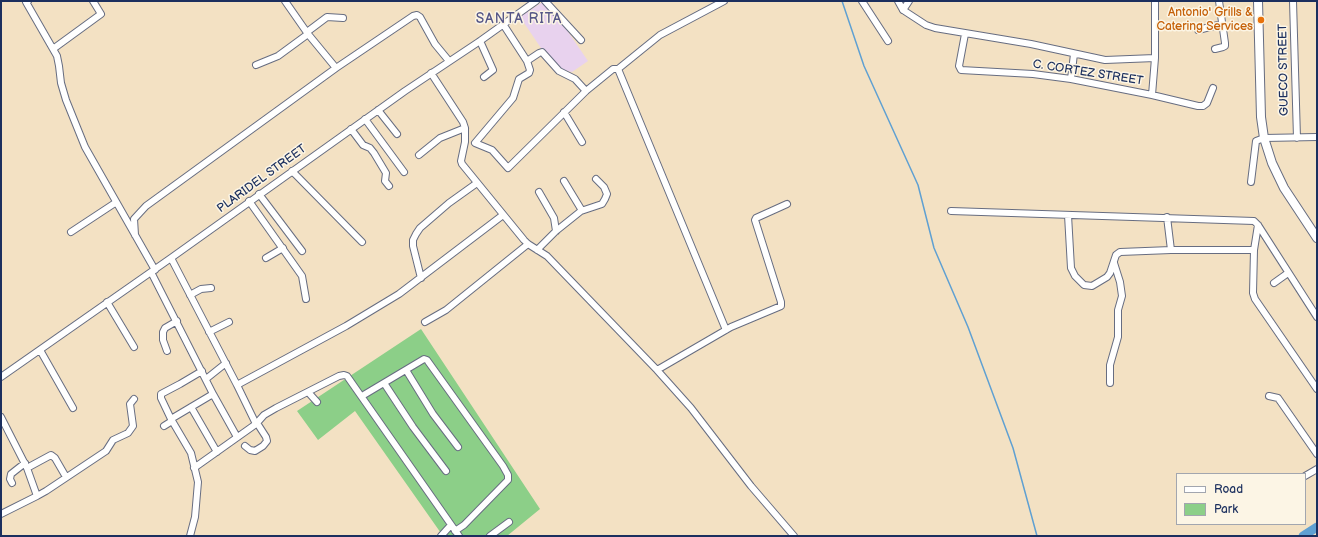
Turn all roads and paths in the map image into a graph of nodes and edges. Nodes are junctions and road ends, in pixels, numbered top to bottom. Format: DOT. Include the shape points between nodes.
graph roads {
  1 [pos="26,1"];
  2 [pos="93,1"];
  3 [pos="285,1"];
  4 [pos="536,1"];
  5 [pos="545,1"];
  6 [pos="724,1"];
  7 [pos="862,1"];
  8 [pos="898,1"];
  9 [pos="909,1"];
  10 [pos="1156,1"];
  11 [pos="1219,1"];
  12 [pos="1258,1"];
  13 [pos="1294,1"];
  14 [pos="903,10"];
  15 [pos="343,18"];
  16 [pos="503,24"];
  17 [pos="1222,24"];
  18 [pos="1198,30"];
  19 [pos="308,33"];
  20 [pos="965,34"];
  21 [pos="581,40"];
  22 [pos="480,42"];
  23 [pos="888,42"];
  24 [pos="53,49"];
  25 [pos="1215,49"];
  26 [pos="1074,54"];
  27 [pos="1155,58"];
  28 [pos="449,61"];
  29 [pos="527,61"];
  30 [pos="256,65"];
  31 [pos="336,68"];
  32 [pos="618,69"];
  33 [pos="431,73"];
  34 [pos="484,76"];
  35 [pos="1071,80"];
  36 [pos="1213,88"];
  37 [pos="586,91"];
  38 [pos="1152,95"];
  39 [pos="378,110"];
  40 [pos="564,112"];
  41 [pos="365,119"];
  42 [pos="465,128"];
  43 [pos="351,129"];
  44 [pos="397,134"];
  45 [pos="1264,138"];
  46 [pos="1297,138"];
  47 [pos="1317,138"];
  48 [pos="465,142"];
  49 [pos="582,142"];
  50 [pos="475,143"];
  51 [pos="419,155"];
  52 [pos="292,171"];
  53 [pos="404,172"];
  54 [pos="596,179"];
  55 [pos="564,181"];
  56 [pos="1251,182"];
  57 [pos="477,183"];
  58 [pos="389,186"];
  59 [pos="539,192"];
  60 [pos="259,194"];
  61 [pos="249,201"];
  62 [pos="115,203"];
  63 [pos="787,204"];
  64 [pos="121,211"];
  65 [pos="581,211"];
  66 [pos="951,211"];
  67 [pos="503,215"];
  68 [pos="1068,215"];
  69 [pos="1167,217"];
  70 [pos="134,219"];
  71 [pos="1258,225"];
  72 [pos="556,231"];
  73 [pos="71,232"];
  74 [pos="135,235"];
  75 [pos="1317,238"];
  76 [pos="362,242"];
  77 [pos="528,244"];
  78 [pos="283,248"];
  79 [pos="537,250"];
  80 [pos="1171,250"];
  81 [pos="1254,250"];
  82 [pos="302,251"];
  83 [pos="171,258"];
  84 [pos="266,258"];
  85 [pos="1114,263"];
  86 [pos="153,271"];
  87 [pos="1288,273"];
  88 [pos="421,278"];
  89 [pos="1274,283"];
  90 [pos="211,288"];
  91 [pos="190,295"];
  92 [pos="306,299"];
  93 [pos="107,302"];
  94 [pos="1317,317"];
  95 [pos="177,321"];
  96 [pos="229,322"];
  97 [pos="425,322"];
  98 [pos="726,330"];
  99 [pos="209,332"];
  100 [pos="134,347"];
  101 [pos="40,350"];
  102 [pos="167,351"];
  103 [pos="226,363"];
  104 [pos="202,370"];
  105 [pos="406,370"];
  106 [pos="657,370"];
  107 [pos="1,377"];
  108 [pos="206,379"];
  109 [pos="384,383"];
  110 [pos="1110,383"];
  111 [pos="237,385"];
  112 [pos="1317,388"];
  113 [pos="308,392"];
  114 [pos="213,394"];
  115 [pos="362,396"];
  116 [pos="1269,396"];
  117 [pos="134,399"];
  118 [pos="317,402"];
  119 [pos="191,407"];
  120 [pos="73,408"];
  121 [pos="1,417"];
  122 [pos="172,420"];
  123 [pos="256,423"];
  124 [pos="164,426"];
  125 [pos="237,437"];
  126 [pos="245,446"];
  127 [pos="1315,446"];
  128 [pos="458,447"];
  129 [pos="217,452"];
  130 [pos="1317,454"];
  131 [pos="26,466"];
  132 [pos="194,468"];
  133 [pos="1317,469"];
  134 [pos="446,470"];
  135 [pos="1306,475"];
  136 [pos="66,477"];
  137 [pos="12,483"];
  138 [pos="37,496"];
  139 [pos="1,514"];
  140 [pos="509,522"];
  141 [pos="451,525"];
  142 [pos="457,534"];
  143 [pos="190,536"];
  144 [pos="441,536"];
  145 [pos="490,536"];
  146 [pos="794,536"];
  1 -- 24 [label="street"];
  2 -- 24 [label="street" via="101,14"];
  3 -- 19 [label="street"];
  4 -- 16 [label="street, PLARIDEL STREET"];
  5 -- 21 [label="street"];
  6 -- 32 [label="street" via="660,35"];
  7 -- 23 [label="street"];
  8 -- 14 [label="street"];
  9 -- 14 [label="street"];
  10 -- 27 [label="street"];
  11 -- 17 [label="street"];
  12 -- 45 [label="main road" via="1261,117"];
  13 -- 46 [label="street, GUECO STREET"];
  14 -- 20 [label="street" via="930,27"];
  15 -- 19 [label="street" via="327,17"];
  16 -- 22 [label="street, PLARIDEL STREET"];
  16 -- 29 [label="street"];
  17 -- 18 [label="street"];
  17 -- 25 [label="street" via="1225,46"];
  19 -- 30 [label="street" via="278,56"];
  19 -- 31 [label="street"];
  20 -- 26 [label="street" via="1031,44"];
  20 -- 35 [label="street, C. CORTEZ STREET" via="959,66 961,70 1033,74"];
  22 -- 28 [label="street, PLARIDEL STREET"];
  22 -- 34 [label="street" via="493,70"];
  24 -- 62 [label="street" via="57,56 66,100 85,147"];
  26 -- 27 [label="street" via="1105,60"];
  26 -- 35 [label="street"];
  27 -- 38 [label="street"];
  28 -- 31 [label="street" via="435,44 420,17 413,16"];
  28 -- 33 [label="street, PLARIDEL STREET"];
  29 -- 37 [label="street" via="542,52 559,70 575,79"];
  29 -- 50 [label="street" via="529,73 519,80 512,98"];
  31 -- 70 [label="street" via="158,197"];
  32 -- 37 [label="street" via="613,69"];
  32 -- 98 [label="street"];
  33 -- 39 [label="street, PLARIDEL STREET"];
  33 -- 42 [label="street" via="461,117"];
  35 -- 38 [label="street, C. CORTEZ STREET"];
  36 -- 38 [label="street, C. CORTEZ STREET" via="1204,106"];
  37 -- 40 [label="street"];
  39 -- 41 [label="street, PLARIDEL STREET"];
  39 -- 44 [label="street"];
  40 -- 49 [label="street"];
  40 -- 50 [label="street" via="508,168 492,150"];
  41 -- 43 [label="street, PLARIDEL STREET"];
  41 -- 53 [label="street"];
  42 -- 48 [label="street"];
  42 -- 51 [label="street" via="440,138"];
  43 -- 52 [label="street, PLARIDEL STREET"];
  43 -- 58 [label="street" via="363,145 374,153 386,173 385,182"];
  45 -- 46 [label="street"];
  45 -- 56 [label="street" via="1255,143"];
  45 -- 75 [label="main road" via="1284,188"];
  46 -- 47 [label="street"];
  48 -- 50 [label="street"];
  48 -- 57 [label="street" via="461,162"];
  52 -- 60 [label="street, PLARIDEL STREET"];
  52 -- 76 [label="street"];
  54 -- 65 [label="street" via="604,187 605,199 602,204"];
  55 -- 65 [label="street"];
  57 -- 67 [label="street"];
  57 -- 88 [label="street" via="449,203 416,234 413,246"];
  59 -- 72 [label="street" via="554,218"];
  60 -- 61 [label="street, PLARIDEL STREET"];
  60 -- 82 [label="street"];
  61 -- 78 [label="street"];
  61 -- 83 [label="street, PLARIDEL STREET"];
  62 -- 64 [label="street"];
  62 -- 73 [label="street"];
  63 -- 98 [label="street" via="755,220 781,306"];
  64 -- 70 [label="street"];
  64 -- 74 [label="street"];
  65 -- 72 [label="street"];
  66 -- 68 [label="street"];
  67 -- 77 [label="street"];
  67 -- 88 [label="street"];
  68 -- 69 [label="street"];
  68 -- 85 [label="street" via="1071,268 1075,276 1084,285 1092,286 1107,277"];
  69 -- 71 [label="street" via="1254,221"];
  69 -- 80 [label="street"];
  70 -- 74 [label="street"];
  71 -- 81 [label="street"];
  71 -- 87 [label="street"];
  72 -- 79 [label="street"];
  74 -- 86 [label="street"];
  77 -- 79 [label="street"];
  77 -- 97 [label="street" via="446,310"];
  78 -- 84 [label="street"];
  78 -- 92 [label="street" via="303,278"];
  79 -- 106 [label="street" via="547,256"];
  80 -- 81 [label="street"];
  80 -- 85 [label="street" via="1120,252 1116,254"];
  81 -- 112 [label="street" via="1255,299"];
  83 -- 86 [label="street, PLARIDEL STREET"];
  83 -- 91 [label="street"];
  85 -- 110 [label="street" via="1122,296 1118,310 1118,337 1110,365"];
  86 -- 93 [label="street, PLARIDEL STREET"];
  86 -- 95 [label="street"];
  87 -- 89 [label="street"];
  87 -- 94 [label="street"];
  88 -- 111 [label="street" via="346,326"];
  90 -- 91 [label="street" via="201,289"];
  91 -- 99 [label="street"];
  93 -- 100 [label="street"];
  93 -- 101 [label="street, PLARIDEL STREET"];
  95 -- 102 [label="street" via="162,332"];
  95 -- 104 [label="street"];
  96 -- 99 [label="street"];
  98 -- 106 [label="street"];
  99 -- 103 [label="street"];
  101 -- 107 [label="street, PLARIDEL STREET"];
  101 -- 120 [label="street"];
  103 -- 108 [label="street"];
  103 -- 111 [label="street"];
  104 -- 108 [label="street"];
  104 -- 122 [label="street" via="161,394"];
  105 -- 109 [label="street"];
  105 -- 128 [label="street" via="433,414"];
  105 -- 142 [label="street" via="424,359 427,360 508,475 508,480"];
  106 -- 146 [label="street" via="691,408 754,490"];
  108 -- 114 [label="street"];
  109 -- 115 [label="street"];
  109 -- 134 [label="street"];
  111 -- 123 [label="street"];
  113 -- 115 [label="street" via="344,374"];
  113 -- 118 [label="street"];
  113 -- 123 [label="street" via="264,415"];
  114 -- 119 [label="street"];
  114 -- 125 [label="street"];
  115 -- 141 [label="street"];
  116 -- 127 [label="street" via="1278,398"];
  117 -- 136 [label="street" via="130,404 133,426 128,433 113,440 106,451"];
  119 -- 122 [label="street"];
  119 -- 129 [label="street"];
  121 -- 131 [label="street"];
  122 -- 124 [label="street"];
  122 -- 132 [label="street" via="191,453"];
  123 -- 125 [label="street"];
  123 -- 126 [label="street" via="267,441 256,451"];
  125 -- 129 [label="street"];
  127 -- 130 [label="street"];
  129 -- 132 [label="street"];
  131 -- 136 [label="street" via="51,454"];
  131 -- 137 [label="street" via="11,474"];
  131 -- 138 [label="street"];
  132 -- 143 [label="street" via="198,482 195,517"];
  133 -- 135 [label="street"];
  136 -- 138 [label="street"];
  138 -- 139 [label="street"];
  140 -- 145 [label="street"];
  141 -- 142 [label="street"];
  141 -- 144 [label="street"];
}
